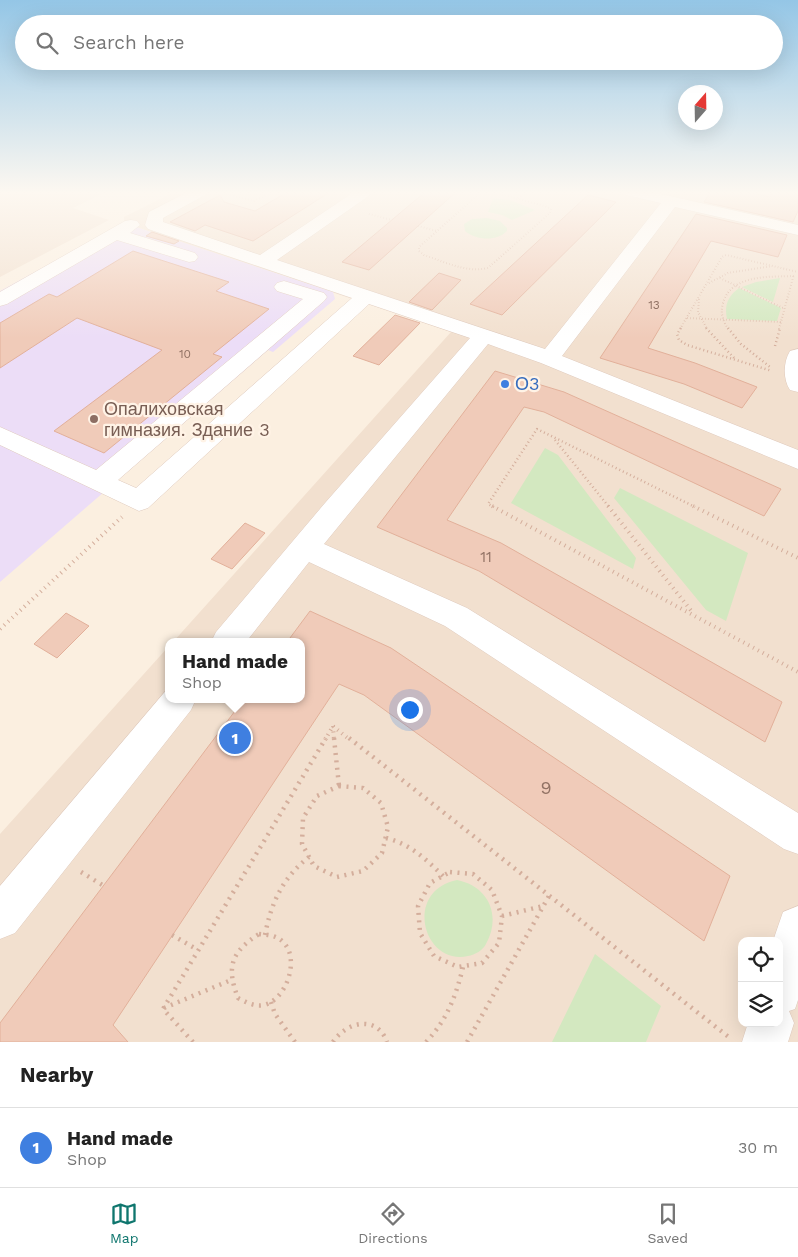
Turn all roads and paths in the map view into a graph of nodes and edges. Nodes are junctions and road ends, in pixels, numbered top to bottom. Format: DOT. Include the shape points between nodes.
graph roads {
  1 [pos="104,241"];
  2 [pos="137,241"];
  3 [pos="198,241"];
  4 [pos="293,241"];
  5 [pos="426,241"];
  6 [pos="519,241"];
  7 [pos="640,241"];
  8 [pos="262,262"];
  9 [pos="775,266"];
  10 [pos="797,272"];
  11 [pos="794,276"];
  12 [pos="719,277"];
  13 [pos="736,285"];
  14 [pos="366,296"];
  15 [pos="700,296"];
  16 [pos="0,300"];
  17 [pos="785,309"];
  18 [pos="687,318"];
  19 [pos="701,319"];
  20 [pos="724,320"];
  21 [pos="782,322"];
  22 [pos="484,336"];
  23 [pos="774,349"];
  24 [pos="798,356"];
  25 [pos="549,358"];
  26 [pos="772,358"];
  27 [pos="737,360"];
  28 [pos="769,368"];
  29 [pos="797,382"];
  30 [pos="0,435"];
  31 [pos="554,438"];
  32 [pos="798,460"];
  33 [pos="98,482"];
  34 [pos="139,501"];
  35 [pos="304,547"];
  36 [pos="798,558"];
  37 [pos="695,616"];
  38 [pos="0,629"];
  39 [pos="229,638"];
  40 [pos="798,672"];
  41 [pos="176,703"];
  42 [pos="333,726"];
  43 [pos="339,786"];
  44 [pos="798,835"];
  45 [pos="386,838"];
  46 [pos="309,857"];
  47 [pos="443,876"];
  48 [pos="549,896"];
  49 [pos="543,906"];
  50 [pos="502,916"];
  51 [pos="0,918"];
  52 [pos="798,927"];
  53 [pos="172,935"];
  54 [pos="265,935"];
  55 [pos="198,950"];
  56 [pos="463,967"];
  57 [pos="231,980"];
  58 [pos="782,982"];
  59 [pos="271,1002"];
  60 [pos="163,1008"];
  61 [pos="770,1027"];
  62 [pos="193,1042"];
  63 [pos="294,1042"];
  64 [pos="333,1042"];
  65 [pos="387,1042"];
  66 [pos="426,1042"];
  67 [pos="467,1042"];
  68 [pos="736,1042"];
  69 [pos="765,1042"];
  1 -- 16 [label="street"];
  2 -- 33 [label="street" via="318,297"];
  3 -- 8 [label="street"];
  4 -- 8 [label="street"];
  5 -- 6 [label="path" via="419,247 424,255 472,270 488,268"];
  7 -- 25 [label="street"];
  8 -- 14 [label="street"];
  9 -- 10 [label="path"];
  9 -- 12 [label="path" via="745,269"];
  9 -- 15 [label="path" via="726,255"];
  10 -- 11 [label="path"];
  11 -- 13 [label="path" via="762,277"];
  11 -- 17 [label="path"];
  12 -- 13 [label="path"];
  12 -- 15 [label="path" via="710,282"];
  13 -- 17 [label="path"];
  13 -- 20 [label="path" via="723,300 721,314"];
  14 -- 22 [label="street"];
  14 -- 34 [label="street"];
  15 -- 18 [label="path"];
  15 -- 19 [label="path" via="698,312"];
  17 -- 21 [label="path"];
  18 -- 19 [label="path"];
  18 -- 27 [label="path" via="677,334 678,340"];
  19 -- 20 [label="path"];
  19 -- 27 [label="path" via="707,330"];
  20 -- 21 [label="path"];
  20 -- 28 [label="path" via="727,328"];
  21 -- 23 [label="path"];
  22 -- 25 [label="street"];
  22 -- 35 [label="street"];
  24 -- 29 [label="street"];
  25 -- 32 [label="street"];
  26 -- 28 [label="path"];
  27 -- 28 [label="path"];
  28 -- 29 [label="path"];
  30 -- 33 [label="street"];
  31 -- 36 [label="path"];
  31 -- 37 [label="path"];
  31 -- 37 [label="path" via="537,429 488,504"];
  33 -- 34 [label="street"];
  34 -- 38 [label="path"];
  35 -- 39 [label="street"];
  35 -- 44 [label="street" via="456,616"];
  37 -- 40 [label="path"];
  41 -- 51 [label="street"];
  42 -- 43 [label="path"];
  42 -- 48 [label="path"];
  42 -- 55 [label="path"];
  43 -- 45 [label="path" via="363,788 381,803 388,827"];
  43 -- 46 [label="path" via="317,796 303,818 302,844"];
  45 -- 46 [label="path" via="382,853 363,872 337,877 314,866"];
  45 -- 47 [label="path" via="400,841 423,855"];
  46 -- 54 [label="path" via="281,887 268,916"];
  47 -- 50 [label="path" via="450,872 473,874 492,890"];
  47 -- 56 [label="path" via="430,884 418,906 420,933 434,956 458,968"];
  48 -- 49 [label="path"];
  48 -- 68 [label="path"];
  49 -- 50 [label="path"];
  49 -- 67 [label="path"];
  50 -- 56 [label="path" via="499,943 482,963"];
  52 -- 58 [label="street"];
  53 -- 55 [label="path"];
  54 -- 57 [label="path" via="259,934 244,943 232,960"];
  54 -- 59 [label="path" via="276,936 288,949 292,967 286,987"];
  55 -- 60 [label="path"];
  56 -- 66 [label="path" via="454,1001 437,1031"];
  57 -- 59 [label="path" via="238,998 254,1005"];
  57 -- 60 [label="path"];
  59 -- 63 [label="path"];
  60 -- 62 [label="path"];
  61 -- 69 [label="street"];
  64 -- 65 [label="path" via="338,1032 354,1023 372,1025"];
}
